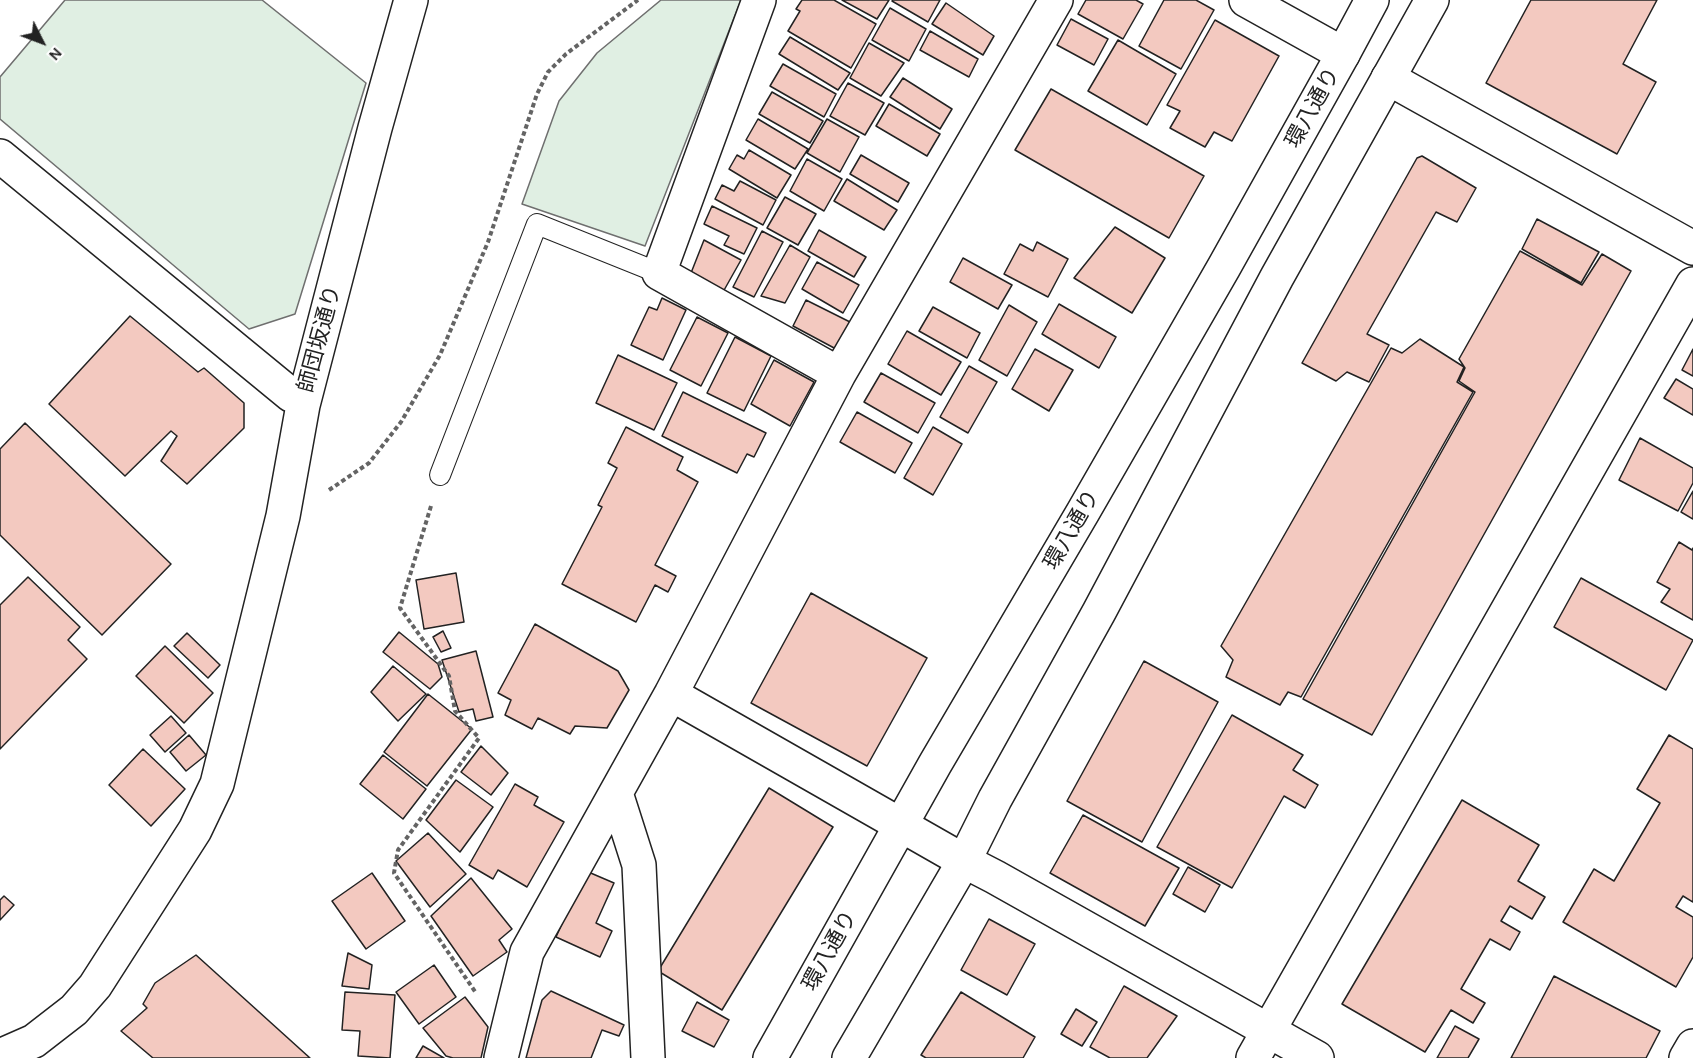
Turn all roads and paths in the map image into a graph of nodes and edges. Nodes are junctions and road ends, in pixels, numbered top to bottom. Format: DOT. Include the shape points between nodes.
graph roads {
  1 [pos="411,0"];
  2 [pos="638,0"];
  3 [pos="759,0"];
  4 [pos="1056,0"];
  5 [pos="1246,0"];
  6 [pos="1372,0"];
  7 [pos="1432,0"];
  8 [pos="1343,54"];
  9 [pos="1388,78"];
  10 [pos="4,166"];
  11 [pos="1693,248"];
  12 [pos="659,273"];
  13 [pos="1693,284"];
  14 [pos="839,374"];
  15 [pos="297,400"];
  16 [pos="440,475"];
  17 [pos="283,516"];
  18 [pos="671,694"];
  19 [pos="616,792"];
  20 [pos="902,825"];
  21 [pos="964,861"];
  22 [pos="1261,1044"];
  23 [pos="1693,1046"];
  24 [pos="504,1048"];
  25 [pos="0,1056"];
  26 [pos="648,1058"];
  27 [pos="770,1058"];
  28 [pos="849,1058"];
  29 [pos="1317,1058"];
  30 [pos="1686,1058"];
  1 -- 15 [label="street, 師団坂通り"];
  2 -- 17 [label="path" via="548,72 484,252 440,355 401,422 369,463"];
  3 -- 12 [label="street"];
  4 -- 14 [label="street"];
  5 -- 8 [label="street"];
  6 -- 8 [label="street, 環八通り"];
  7 -- 9 [label="street"];
  8 -- 20 [label="street, 環八通り"];
  9 -- 11 [label="street"];
  9 -- 21 [label="street"];
  10 -- 15 [label="street, 師団坂通り"];
  12 -- 14 [label="street"];
  12 -- 16 [label="lane" via="537,224"];
  13 -- 22 [label="street"];
  14 -- 18 [label="street"];
  15 -- 17 [label="street"];
  16 -- 24 [label="path" via="400,608 449,676 455,711 479,738 398,850 394,873"];
  17 -- 25 [label="street" via="217,784 195,830 95,986 74,1010 34,1041"];
  18 -- 19 [label="street"];
  18 -- 20 [label="street"];
  19 -- 24 [label="street" via="527,952"];
  19 -- 26 [label="street" via="639,865"];
  20 -- 21 [label="street"];
  20 -- 27 [label="street, 環八通り"];
  21 -- 22 [label="street"];
  21 -- 28 [label="street"];
  22 -- 29 [label="street"];
  23 -- 30 [label="street"];
}
